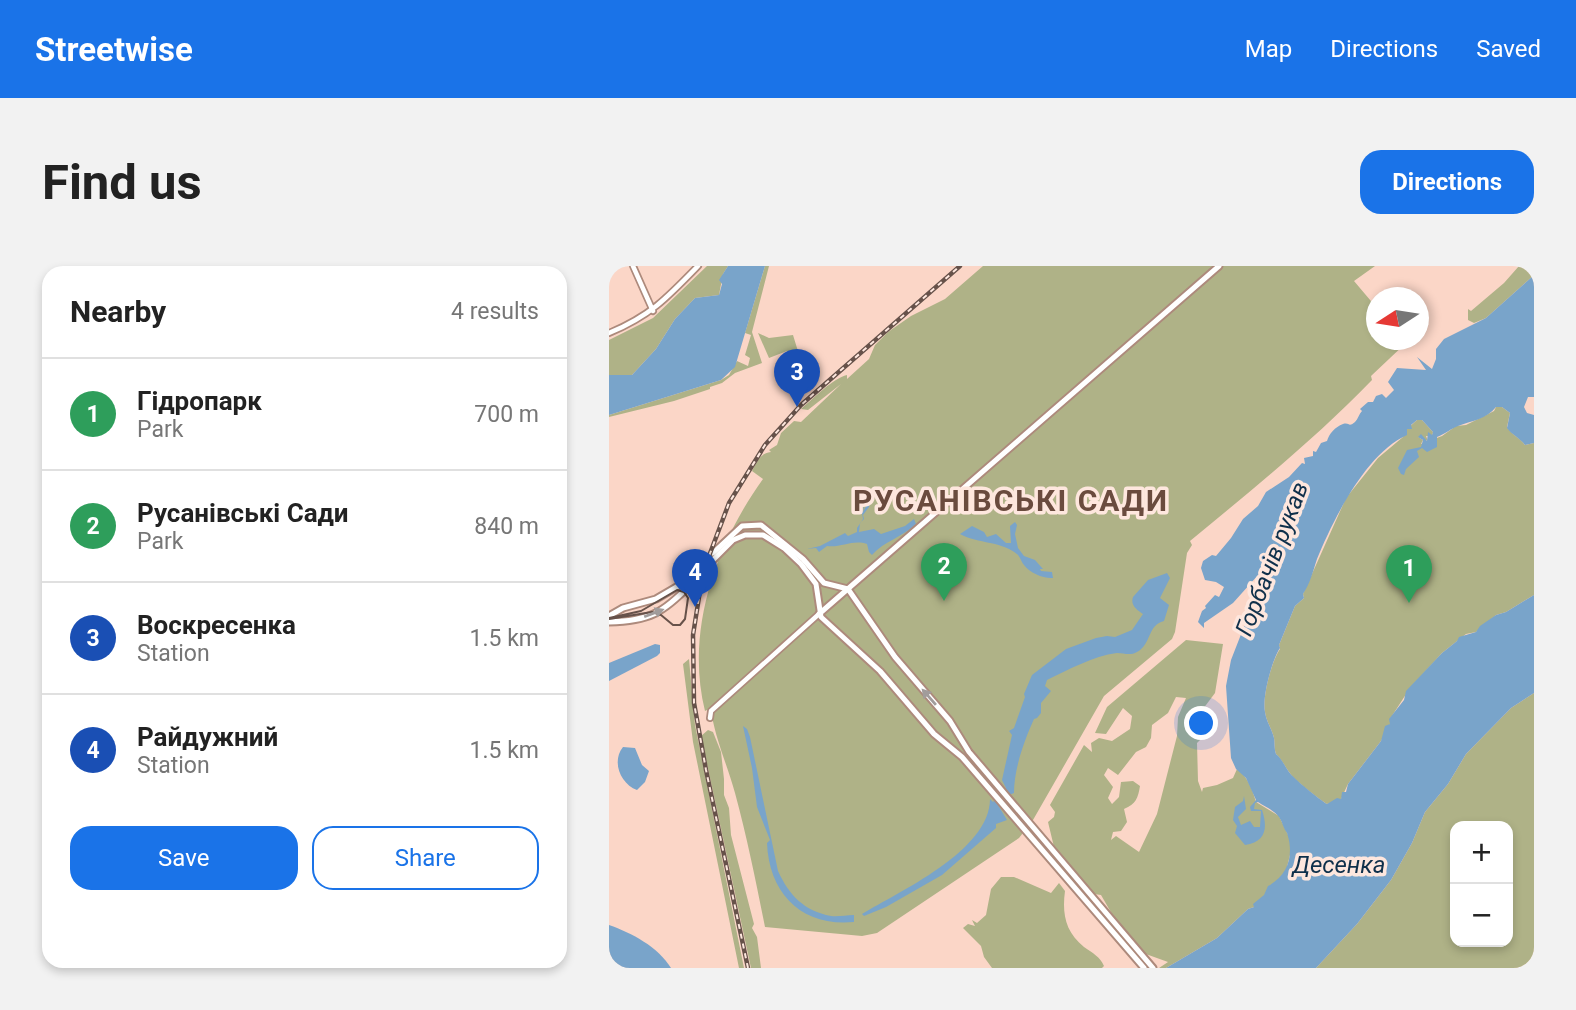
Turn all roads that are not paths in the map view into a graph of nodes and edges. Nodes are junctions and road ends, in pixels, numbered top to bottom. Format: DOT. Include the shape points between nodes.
graph roads {
  1 [pos="633,266"];
  2 [pos="698,266"];
  3 [pos="1219,266"];
  4 [pos="653,311"];
  5 [pos="609,333"];
  6 [pos="713,553"];
  7 [pos="711,562"];
  8 [pos="692,578"];
  9 [pos="690,585"];
  10 [pos="834,586"];
  11 [pos="848,589"];
  12 [pos="819,596"];
  13 [pos="819,614"];
  14 [pos="609,616"];
  15 [pos="609,622"];
  16 [pos="710,718"];
  17 [pos="1144,968"];
  18 [pos="1153,968"];
  1 -- 4 [label="street"];
  2 -- 4 [label="street"];
  3 -- 11 [label="main road"];
  4 -- 5 [label="street"];
  6 -- 10 [label="main road" via="742,527 761,525 824,583"];
  7 -- 12 [label="main road" via="739,537 763,535 801,564 817,584"];
  8 -- 14 [label="main road" via="656,599"];
  15 -- 9 [label="main road, one-way" via="659,612"];
  10 -- 11 [label="main road"];
  10 -- 12 [label="main road"];
  11 -- 13 [label="main road"];
  18 -- 11 [label="main road, one-way" via="969,752"];
  12 -- 13 [label="main road"];
  13 -- 16 [label="street" via="711,711"];
  13 -- 17 [label="main road" via="880,670 935,734 962,757"];
}
